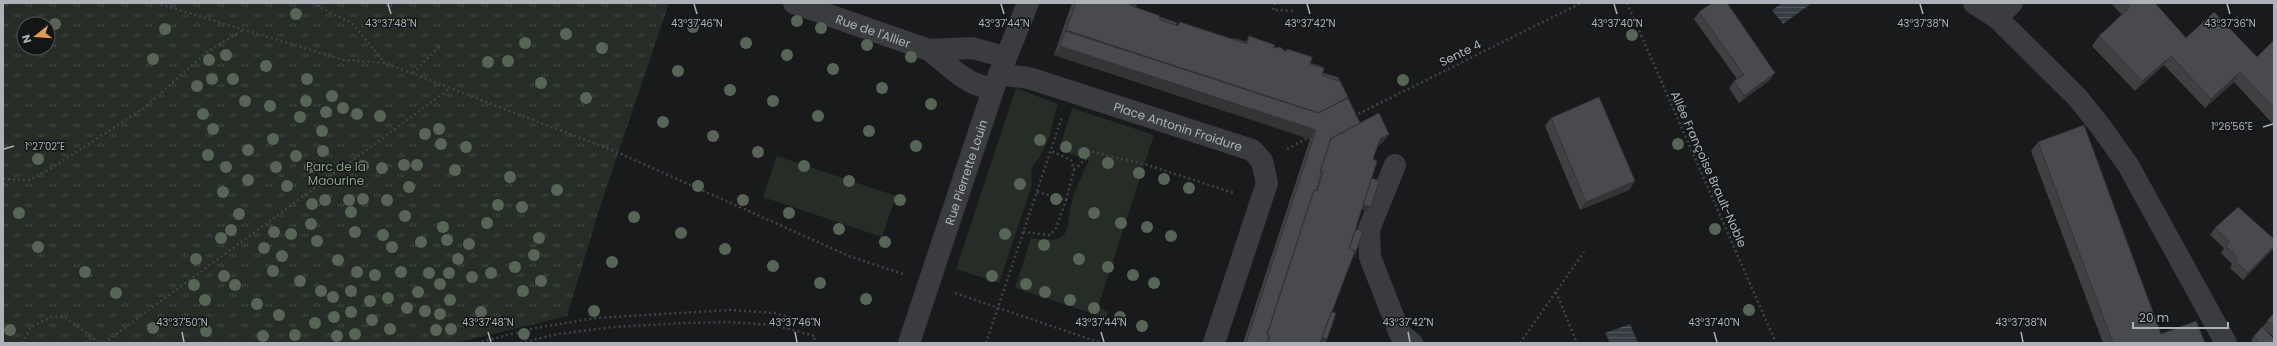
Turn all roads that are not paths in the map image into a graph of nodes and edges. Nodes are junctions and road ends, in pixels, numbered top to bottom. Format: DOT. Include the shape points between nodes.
graph roads {
  1 [pos="794,3"];
  2 [pos="1028,3"];
  3 [pos="1974,3"];
  4 [pos="2012,3"];
  5 [pos="1997,18"];
  6 [pos="929,50"];
  7 [pos="999,74"];
  8 [pos="1395,165"];
  9 [pos="909,343"];
  10 [pos="1214,343"];
  11 [pos="1412,343"];
  12 [pos="2226,343"];
  1 -- 6 [label="street, Rue de l'Allier"];
  2 -- 7 [label="street, Rue Pierrette Louin"];
  3 -- 5 [label="street"];
  4 -- 5 [label="street"];
  5 -- 12 [label="street" via="2077,96 2128,165"];
  6 -- 7 [label="street, Rue de l'Allier" via="972,48"];
  6 -- 7 [label="street, Rue de l'Allier" via="973,83"];
  7 -- 9 [label="street, Rue Pierrette Louin"];
  7 -- 10 [label="street, Place Antonin Froidure" via="1029,78 1252,150 1262,162 1266,183"];
  8 -- 11 [label="street" via="1369,228 1370,257 1400,334"];
}
